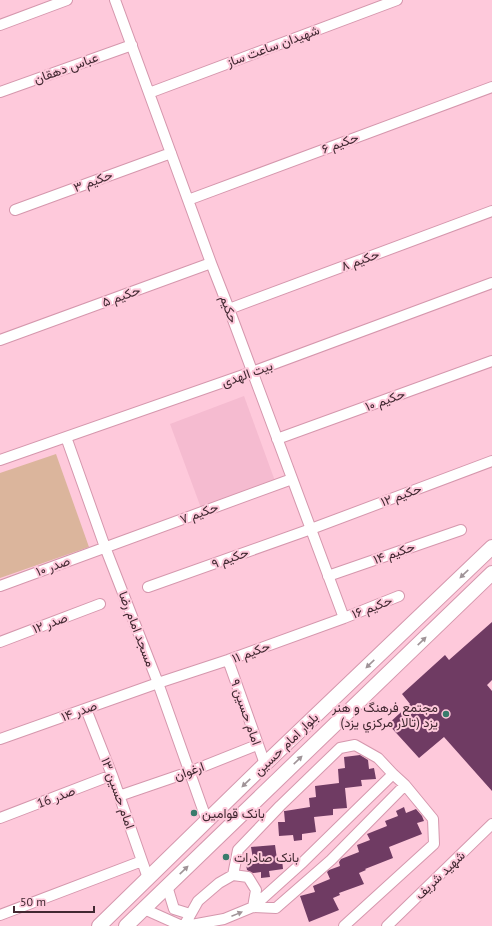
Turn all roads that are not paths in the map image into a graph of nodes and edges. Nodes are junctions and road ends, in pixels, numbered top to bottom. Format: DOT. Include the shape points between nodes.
graph roads {
  1 [pos="67,0"];
  2 [pos="115,0"];
  3 [pos="397,0"];
  4 [pos="0,25"];
  5 [pos="132,44"];
  6 [pos="492,87"];
  7 [pos="0,92"];
  8 [pos="149,92"];
  9 [pos="171,153"];
  10 [pos="188,200"];
  11 [pos="15,210"];
  12 [pos="492,211"];
  13 [pos="211,264"];
  14 [pos="492,283"];
  15 [pos="229,309"];
  16 [pos="0,340"];
  17 [pos="492,361"];
  18 [pos="252,372"];
  19 [pos="66,437"];
  20 [pos="277,439"];
  21 [pos="0,460"];
  22 [pos="492,461"];
  23 [pos="292,479"];
  24 [pos="311,529"];
  25 [pos="461,530"];
  26 [pos="105,547"];
  27 [pos="492,547"];
  28 [pos="492,573"];
  29 [pos="328,576"];
  30 [pos="0,586"];
  31 [pos="148,587"];
  32 [pos="399,596"];
  33 [pos="100,604"];
  34 [pos="344,618"];
  35 [pos="0,642"];
  36 [pos="228,660"];
  37 [pos="158,683"];
  38 [pos="86,709"];
  39 [pos="0,739"];
  40 [pos="257,745"];
  41 [pos="265,764"];
  42 [pos="189,772"];
  43 [pos="393,774"];
  44 [pos="112,776"];
  45 [pos="279,779"];
  46 [pos="405,785"];
  47 [pos="119,796"];
  48 [pos="0,818"];
  49 [pos="207,821"];
  50 [pos="492,824"];
  51 [pos="142,861"];
  52 [pos="303,862"];
  53 [pos="315,874"];
  54 [pos="233,875"];
  55 [pos="148,878"];
  56 [pos="167,886"];
  57 [pos="253,908"];
  58 [pos="144,909"];
  59 [pos="190,914"];
  60 [pos="0,916"];
  61 [pos="99,926"];
  62 [pos="126,926"];
  63 [pos="184,926"];
  64 [pos="344,926"];
  65 [pos="387,926"];
  1 -- 4 [label="street"];
  2 -- 5 [label="street, حکیم"];
  3 -- 8 [label="street, شهیدان ساعت ساز"];
  5 -- 7 [label="street, عباس دهقان"];
  5 -- 8 [label="street, حکیم"];
  6 -- 10 [label="street, حکیم ۶"];
  8 -- 9 [label="street, حکیم"];
  9 -- 10 [label="street, حکیم"];
  9 -- 11 [label="street, حکیم ۳"];
  10 -- 13 [label="street, حکیم"];
  12 -- 15 [label="street, حکیم ۸"];
  13 -- 15 [label="street, حکیم"];
  13 -- 16 [label="street, حکیم ۵"];
  14 -- 18 [label="street, بیت الهدی"];
  15 -- 18 [label="street, حکیم"];
  17 -- 20 [label="street, حکیم ۱۰"];
  18 -- 19 [label="street, بیت الهدی"];
  18 -- 20 [label="street, حکیم"];
  19 -- 21 [label="street, بیت الهدی"];
  19 -- 26 [label="street, مسجد امام رضا"];
  20 -- 23 [label="street, حکیم"];
  22 -- 24 [label="street, حکیم ۱۲"];
  23 -- 24 [label="street, حکیم"];
  23 -- 26 [label="street, حکیم ۷"];
  24 -- 29 [label="street, حکیم"];
  24 -- 31 [label="street, حکیم ۹"];
  25 -- 29 [label="street, حکیم ۱۴"];
  26 -- 30 [label="street, صدر ۱۰"];
  26 -- 37 [label="street, مسجد امام رضا"];
  27 -- 41 [label="main road, بلوار امام حسین, one-way"];
  45 -- 28 [label="main road, بلوار امام حسین, one-way"];
  29 -- 34 [label="street, حکیم"];
  32 -- 34 [label="street, حکیم ۱۶"];
  33 -- 35 [label="street, صدر ۱۲"];
  34 -- 36 [label="street, حکیم ۱۱"];
  36 -- 37 [label="street, حکیم ۱۱"];
  36 -- 40 [label="street, امام حسین ۹"];
  37 -- 38 [label="street, صدر ۱۴"];
  37 -- 42 [label="street, مسجد امام رضا"];
  38 -- 39 [label="street, صدر ۱۴"];
  38 -- 44 [label="street, امام حسین ۱۳"];
  40 -- 41 [label="street, امام حسین ۹"];
  40 -- 42 [label="street, ارغوان"];
  41 -- 45 [label="main road"];
  41 -- 49 [label="main road, بلوار امام حسین, one-way"];
  42 -- 47 [label="street, ارغوان"];
  42 -- 49 [label="street, مسجد امام رضا"];
  43 -- 46 [label="street"];
  43 -- 52 [label="street"];
  43 -- 54 [label="street" via="378,758 356,745 340,748 238,850"];
  44 -- 47 [label="street, امام حسین ۱۳"];
  44 -- 48 [label="street, صدر 16"];
  56 -- 45 [label="main road, بلوار امام حسین, one-way"];
  46 -- 53 [label="street"];
  46 -- 64 [label="street" via="433,819 434,844"];
  47 -- 51 [label="street, امام حسین ۱۳"];
  49 -- 55 [label="main road, بلوار امام حسین"];
  50 -- 65 [label="street, شهید شریف"];
  51 -- 55 [label="street, امام حسین ۱۳"];
  51 -- 60 [label="street"];
  52 -- 53 [label="street"];
  52 -- 57 [label="street"];
  53 -- 57 [label="street" via="276,908"];
  54 -- 57 [label="street" via="248,878 256,890"];
  54 -- 59 [label="street" via="198,901"];
  55 -- 61 [label="main road, بلوار امام حسین"];
  56 -- 58 [label="main road, بلوار امام حسین"];
  56 -- 59 [label="street" via="174,909"];
  63 -- 57 [label="street, one-way" via="224,919"];
  58 -- 62 [label="main road, بلوار امام حسین"];
  58 -- 63 [label="street"];
  59 -- 63 [label="street"];
}
